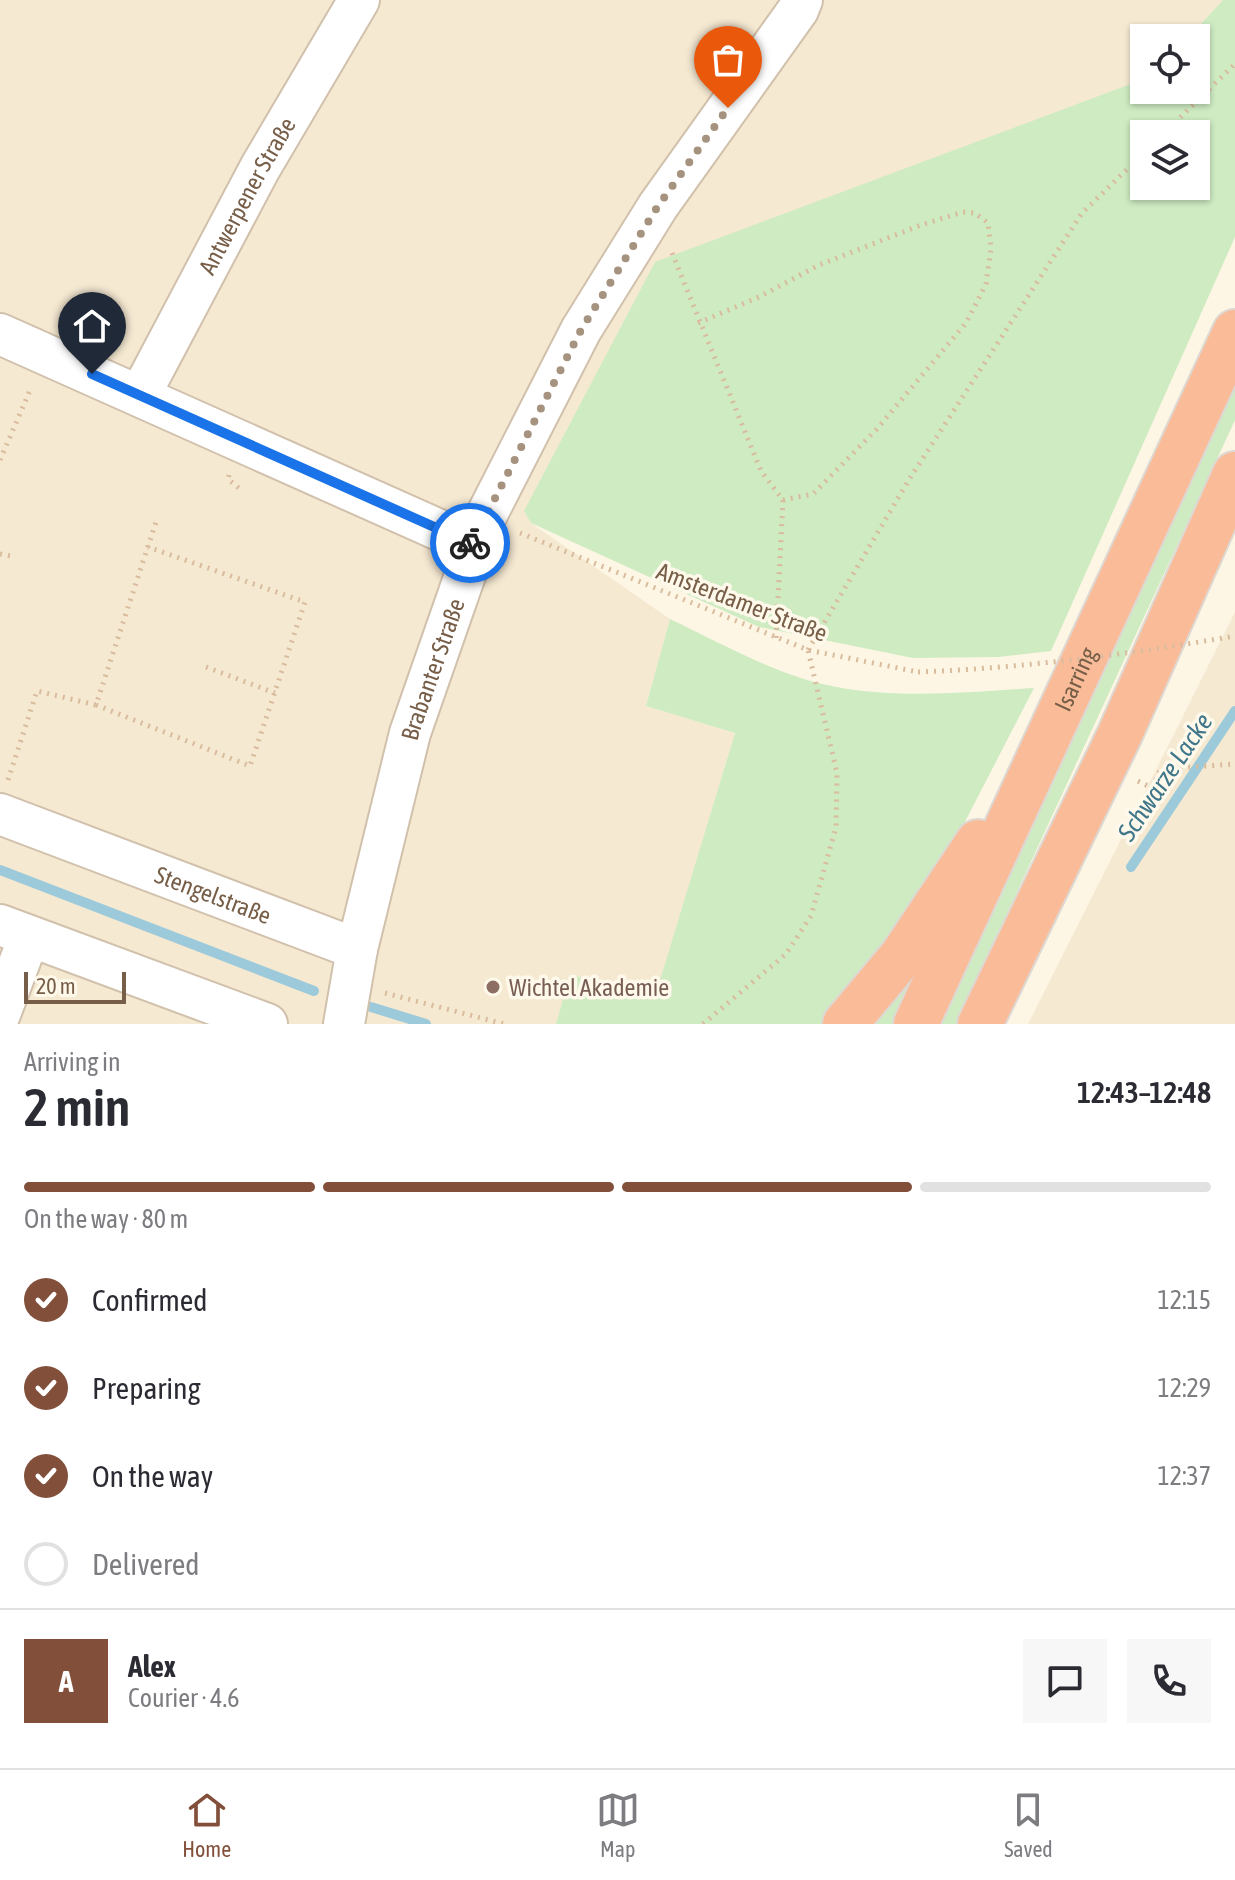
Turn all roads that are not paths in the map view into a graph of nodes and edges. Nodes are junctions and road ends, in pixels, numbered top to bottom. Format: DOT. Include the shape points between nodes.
graph roads {
  1 [pos="359,0"];
  2 [pos="802,0"];
  3 [pos="1235,332"];
  4 [pos="0,334"];
  5 [pos="140,395"];
  6 [pos="1235,474"];
  7 [pos="480,532"];
  8 [pos="2,801"];
  9 [pos="1013,811"];
  10 [pos="15,931"];
  11 [pos="935,941"];
  12 [pos="354,967"];
  13 [pos="923,1010"];
  14 [pos="0,1014"];
  15 [pos="267,1024"];
  16 [pos="344,1024"];
  17 [pos="845,1024"];
  18 [pos="980,1024"];
  1 -- 5 [label="street, Antwerpener Straße" via="260,168"];
  2 -- 7 [label="street, Brabanter Straße" via="658,206 581,330"];
  3 -- 9 [label="highway, Isarring"];
  4 -- 5 [label="street"];
  5 -- 7 [label="street"];
  6 -- 18 [label="highway" via="1120,734"];
  7 -- 12 [label="street, Brabanter Straße" via="410,733"];
  8 -- 12 [label="street, Stengelstraße"];
  9 -- 11 [label="highway, Isarring"];
  9 -- 11 [label="highway" via="975,844 945,890"];
  10 -- 14 [label="street"];
  10 -- 15 [label="street"];
  11 -- 13 [label="highway, Isarring"];
  11 -- 17 [label="highway" via="902,956"];
  12 -- 16 [label="street"];
}
